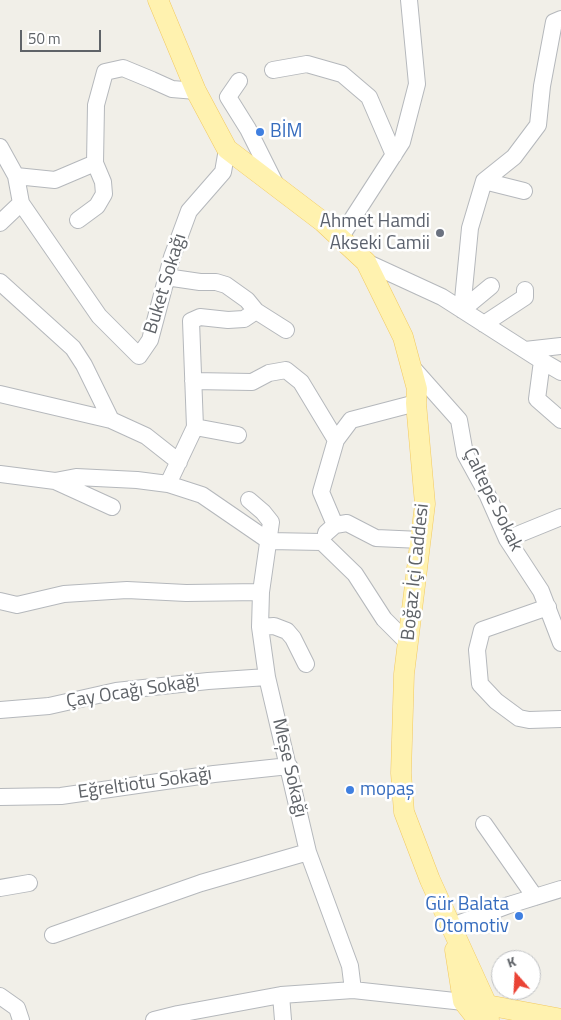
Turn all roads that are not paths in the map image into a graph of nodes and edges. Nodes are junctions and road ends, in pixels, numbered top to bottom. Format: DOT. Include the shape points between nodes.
graph roads {
  1 [pos="158,0"];
  2 [pos="408,0"];
  3 [pos="561,19"];
  4 [pos="272,70"];
  5 [pos="239,82"];
  6 [pos="196,91"];
  7 [pos="0,147"];
  8 [pos="227,149"];
  9 [pos="394,155"];
  10 [pos="95,163"];
  11 [pos="16,176"];
  12 [pos="484,181"];
  13 [pos="277,187"];
  14 [pos="524,191"];
  15 [pos="21,203"];
  16 [pos="78,220"];
  17 [pos="0,223"];
  18 [pos="340,238"];
  19 [pos="366,262"];
  20 [pos="166,277"];
  21 [pos="0,282"];
  22 [pos="490,286"];
  23 [pos="525,290"];
  24 [pos="462,310"];
  25 [pos="256,311"];
  26 [pos="484,324"];
  27 [pos="286,330"];
  28 [pos="561,346"];
  29 [pos="525,350"];
  30 [pos="542,362"];
  31 [pos="411,366"];
  32 [pos="561,372"];
  33 [pos="193,381"];
  34 [pos="0,394"];
  35 [pos="416,403"];
  36 [pos="111,420"];
  37 [pos="561,420"];
  38 [pos="195,428"];
  39 [pos="238,435"];
  40 [pos="336,440"];
  41 [pos="179,462"];
  42 [pos="0,474"];
  43 [pos="55,481"];
  44 [pos="168,484"];
  45 [pos="249,500"];
  46 [pos="112,506"];
  47 [pos="561,517"];
  48 [pos="335,525"];
  49 [pos="508,539"];
  50 [pos="421,540"];
  51 [pos="269,541"];
  52 [pos="322,542"];
  53 [pos="261,592"];
  54 [pos="0,601"];
  55 [pos="548,607"];
  56 [pos="260,627"];
  57 [pos="408,643"];
  58 [pos="561,643"];
  59 [pos="306,664"];
  60 [pos="266,677"];
  61 [pos="0,710"];
  62 [pos="561,719"];
  63 [pos="289,766"];
  64 [pos="0,797"];
  65 [pos="484,824"];
  66 [pos="308,852"];
  67 [pos="29,883"];
  68 [pos="0,888"];
  69 [pos="561,889"];
  70 [pos="535,897"];
  71 [pos="452,926"];
  72 [pos="53,935"];
  73 [pos="353,990"];
  74 [pos="281,995"];
  75 [pos="0,996"];
  76 [pos="463,1001"];
  77 [pos="485,1015"];
  78 [pos="561,1019"];
  79 [pos="21,1020"];
  80 [pos="154,1020"];
  81 [pos="283,1020"];
  1 -- 6 [label="main road, Boğaz İçi Caddesi"];
  2 -- 9 [label="street" via="417,84 402,142"];
  3 -- 12 [label="street" via="554,22 538,125 514,157"];
  4 -- 9 [label="street" via="307,64 342,74 369,97"];
  5 -- 13 [label="street" via="228,97"];
  6 -- 8 [label="main road, Boğaz İçi Caddesi"];
  6 -- 10 [label="street" via="172,89 123,68 105,72 96,106"];
  7 -- 11 [label="street, Buket Sokağı"];
  8 -- 13 [label="main road, Boğaz İçi Caddesi"];
  8 -- 20 [label="street, Buket Sokağı" via="223,172 189,211"];
  9 -- 18 [label="street"];
  10 -- 11 [label="street" via="55,180"];
  10 -- 16 [label="street" via="104,194 97,206"];
  11 -- 15 [label="street, Buket Sokağı"];
  12 -- 14 [label="street"];
  12 -- 24 [label="street" via="470,228"];
  13 -- 18 [label="main road, Boğaz İçi Caddesi"];
  15 -- 17 [label="street"];
  15 -- 20 [label="street, Buket Sokağı" via="100,316 139,356 150,340"];
  18 -- 19 [label="main road, Boğaz İçi Caddesi"];
  19 -- 24 [label="street" via="442,297"];
  19 -- 31 [label="main road, Boğaz İçi Caddesi" via="403,337"];
  20 -- 25 [label="street" via="226,285 248,300"];
  21 -- 36 [label="street" via="73,348"];
  22 -- 24 [label="street"];
  23 -- 26 [label="street" via="525,297"];
  24 -- 26 [label="street"];
  25 -- 27 [label="street"];
  25 -- 33 [label="street" via="244,319 200,317 191,321"];
  26 -- 29 [label="street"];
  28 -- 29 [label="street"];
  29 -- 30 [label="street"];
  30 -- 32 [label="street"];
  30 -- 37 [label="street" via="537,399"];
  31 -- 35 [label="main road, Boğaz İçi Caddesi" via="417,389"];
  31 -- 49 [label="street, Çaltepe Sokak" via="459,420 465,454"];
  33 -- 38 [label="street"];
  33 -- 40 [label="street" via="252,382 286,370 301,382"];
  34 -- 36 [label="street"];
  35 -- 40 [label="street" via="351,420"];
  35 -- 50 [label="main road, Boğaz İçi Caddesi" via="425,504"];
  36 -- 41 [label="street" via="146,436"];
  38 -- 39 [label="street"];
  38 -- 41 [label="street"];
  40 -- 48 [label="street" via="321,492"];
  41 -- 44 [label="street"];
  42 -- 43 [label="street"];
  43 -- 44 [label="street" via="85,478"];
  43 -- 46 [label="street"];
  44 -- 51 [label="street" via="202,495"];
  45 -- 51 [label="street, Meşe Sokağı" via="271,522"];
  47 -- 49 [label="street"];
  48 -- 50 [label="street" via="347,523 376,538"];
  48 -- 52 [label="street"];
  49 -- 55 [label="street, Çaltepe Sokak"];
  50 -- 57 [label="main road, Boğaz İçi Caddesi"];
  51 -- 52 [label="street"];
  51 -- 53 [label="street, Meşe Sokağı"];
  52 -- 57 [label="street" via="355,574 384,619"];
  53 -- 54 [label="street" via="127,590 64,594 17,604"];
  53 -- 56 [label="street, Meşe Sokağı"];
  55 -- 58 [label="street, Çaltepe Sokak"];
  55 -- 62 [label="street" via="482,630 477,650 480,684 519,718"];
  56 -- 59 [label="street" via="274,626 287,631"];
  56 -- 60 [label="street, Meşe Sokağı"];
  57 -- 71 [label="main road, Boğaz İçi Caddesi" via="404,674 404,812"];
  60 -- 61 [label="street, Çay Ocağı Sokağı" via="116,691 49,706"];
  60 -- 63 [label="street, Meşe Sokağı"];
  63 -- 64 [label="street, Eğreltiotu Sokağı" via="62,796"];
  63 -- 66 [label="street, Meşe Sokağı"];
  65 -- 70 [label="street"];
  66 -- 72 [label="street" via="201,883"];
  66 -- 73 [label="street, Meşe Sokağı" via="350,966"];
  67 -- 68 [label="street"];
  69 -- 70 [label="street"];
  70 -- 71 [label="street"];
  71 -- 76 [label="main road"];
  71 -- 77 [label="main road, Boğaz İçi Caddesi"];
  73 -- 74 [label="street"];
  73 -- 76 [label="street"];
  74 -- 80 [label="street"];
  74 -- 81 [label="street"];
  75 -- 79 [label="street" via="17,1008"];
  76 -- 77 [label="main road"];
  77 -- 78 [label="main road"];
}
